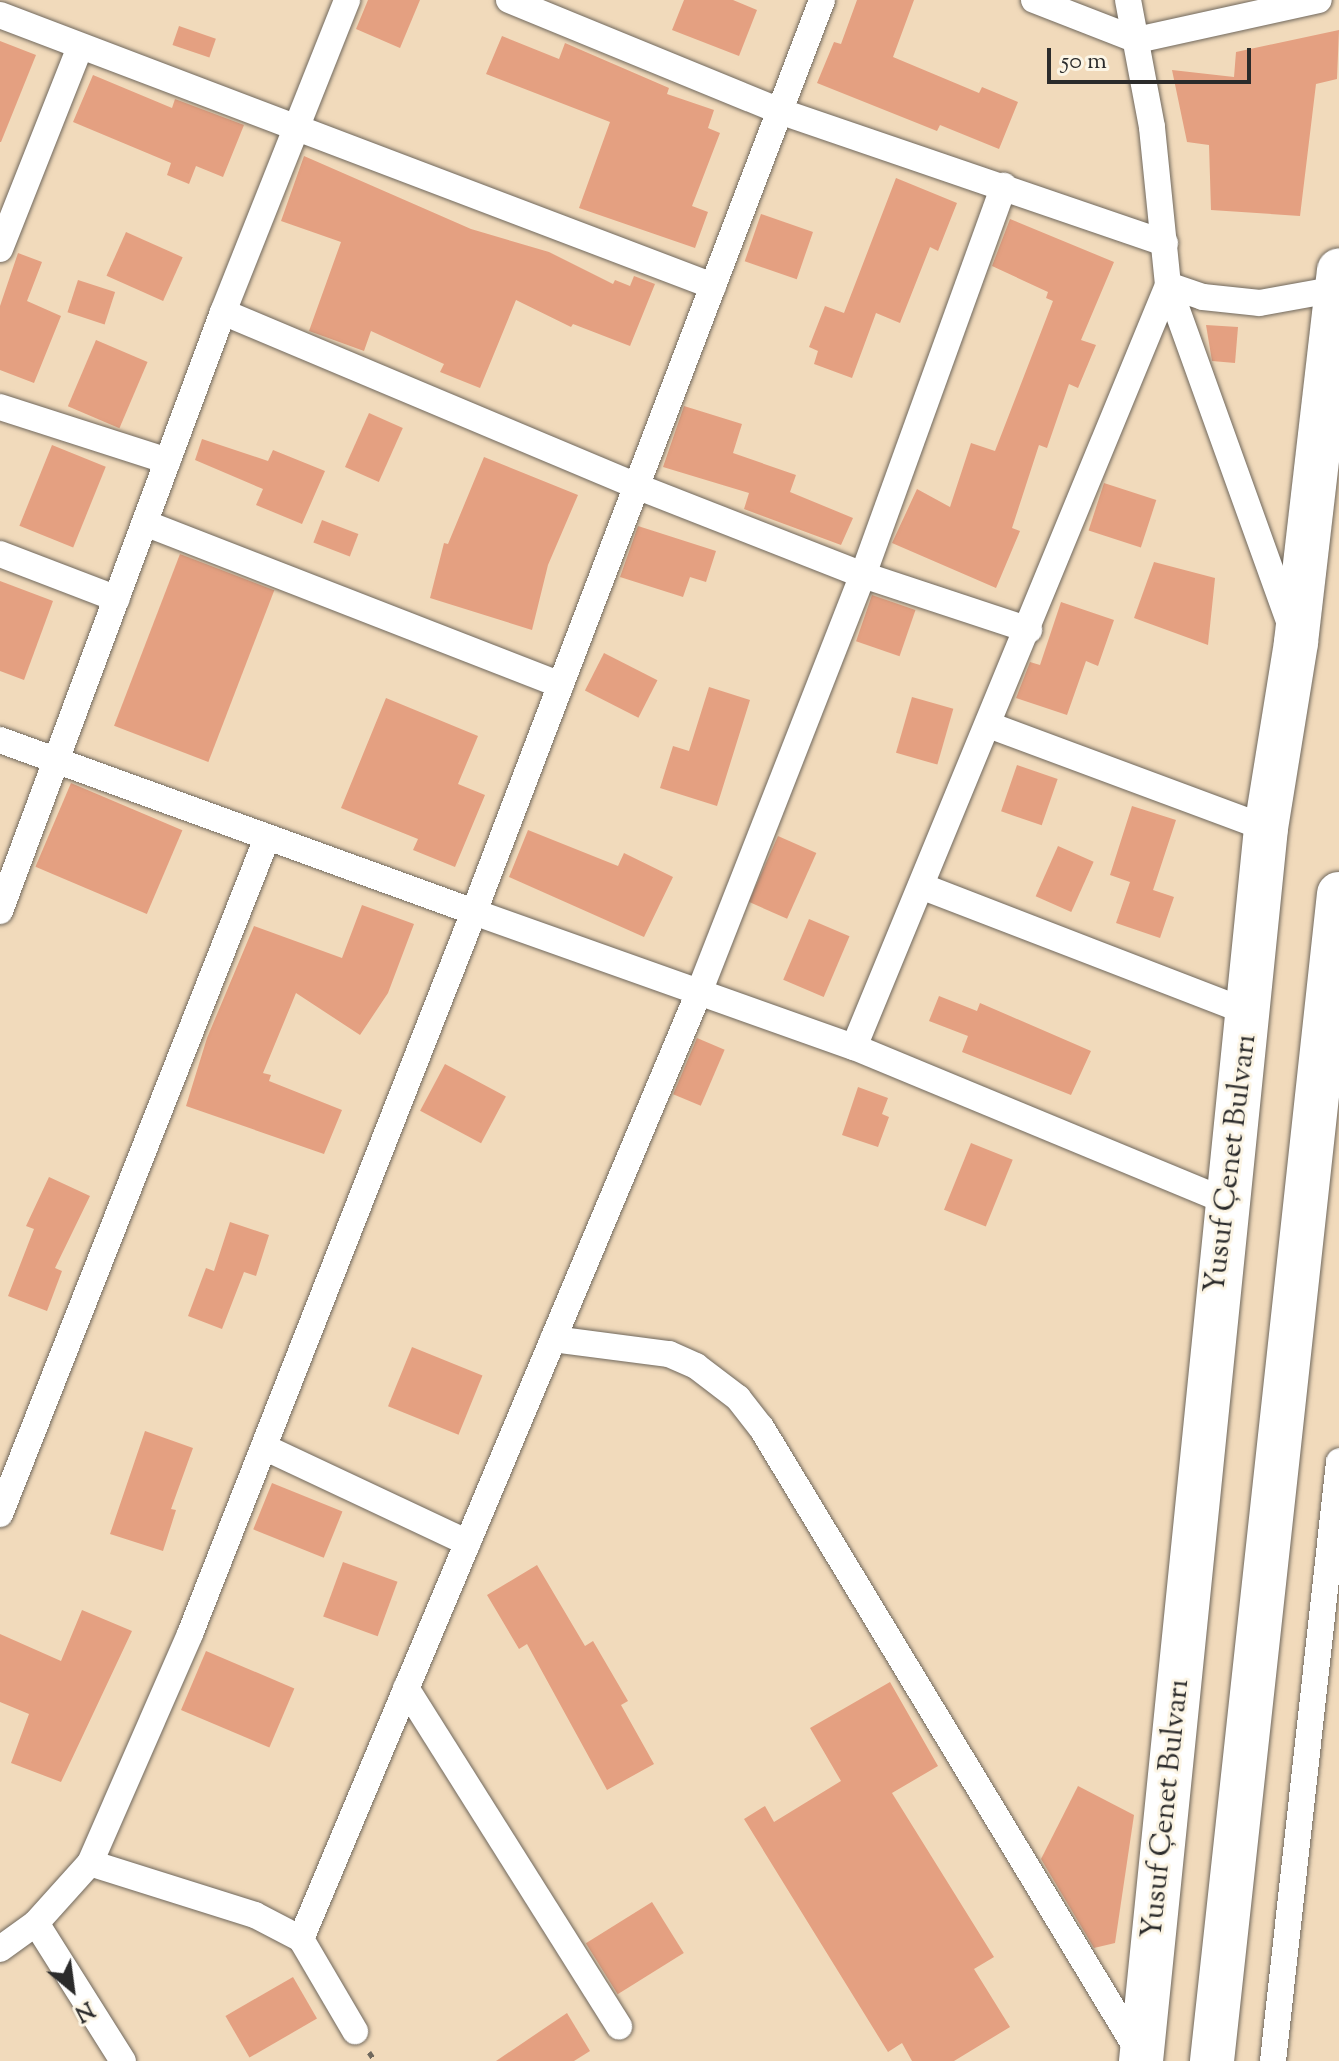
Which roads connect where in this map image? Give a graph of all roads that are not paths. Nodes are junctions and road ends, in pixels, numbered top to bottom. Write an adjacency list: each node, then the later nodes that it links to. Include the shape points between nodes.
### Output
1 (347, 0): 11 (street)
2 (509, 0): 10 (street)
3 (822, 0): 10 (street)
4 (1034, 0): 8 (street)
5 (1128, 0): 8 (street)
6 (1319, 0): 8 (street)
7 (0, 15): 9 (street)
8 (1137, 40): 13 (street)
9 (80, 47): 11 (street); 14 (street)
10 (779, 111): 12 (street); 17 (street)
11 (298, 130): 17 (street); 18 (street)
12 (1004, 186): 13 (street); 24 (street)
13 (1165, 243): 16 (street)
14 (0, 249)
15 (1338, 279): 16 (street, via 1260,303 1203,297); 27 (highway, Yusuf Çenet Bulvarı)
16 (1168, 285): 26 (street); 27 (street)
17 (713, 286): 21 (street)
18 (223, 312): 20 (street); 21 (street)
19 (0, 407): 20 (street)
20 (168, 461): 22 (street)
21 (636, 486): 24 (street); 28 (street)
22 (145, 523): 25 (street); 28 (street)
23 (0, 554): 25 (street)
24 (863, 575): 26 (street); 38 (street)
25 (117, 599): 31 (street)
26 (1029, 630): 29 (street)
27 (1296, 642): 32 (highway, Yusuf Çenet Bulvarı)
28 (561, 685): 37 (street)
29 (989, 725): 32 (street); 34 (street)
30 (0, 740): 31 (street)
31 (57, 761): 33 (street); 36 (street)
32 (1266, 828): 39 (highway, Yusuf Çenet Bulvarı)
33 (267, 838): 37 (street); 45 (street)
34 (921, 886): 39 (street); 40 (street)
35 (1339, 894): 56 (highway)
36 (0, 911)
37 (474, 912): 38 (street); 43 (street)
38 (700, 990): 40 (street); 42 (street)
39 (1250, 1013): 41 (highway, Yusuf Çenet Bulvarı)
40 (854, 1047): 41 (street)
41 (1226, 1201): 54 (highway, Yusuf Çenet Bulvarı)
42 (553, 1339): 46 (street); 54 (street, via 669,1354 696,1366 738,1398 761,1427)
43 (264, 1447): 46 (street); 48 (street)
44 (1339, 1462): 57 (street)
45 (0, 1514)
46 (468, 1543): 47 (street)
47 (406, 1688): 50 (street); 52 (street)
48 (90, 1863): 49 (street); 50 (street, via 255,1915)
49 (36, 1923): 51 (street); 55 (street)
50 (301, 1939): 53 (street)
51 (0, 1949)
52 (619, 2026)
53 (355, 2031)
54 (1141, 2059)
55 (123, 2061)
56 (1212, 2061)
57 (1273, 2061)

